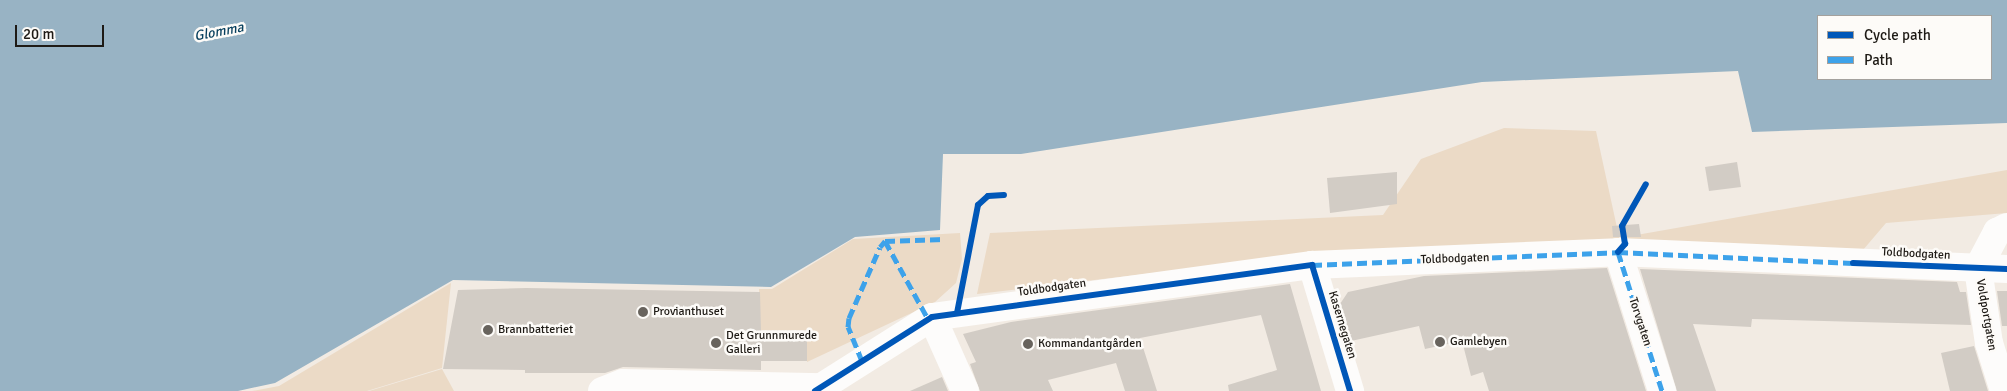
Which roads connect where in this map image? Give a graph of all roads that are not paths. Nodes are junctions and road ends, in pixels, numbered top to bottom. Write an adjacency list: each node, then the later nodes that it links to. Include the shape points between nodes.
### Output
1 (2007, 227): 4 (street, via 1997,232)
2 (1618, 252): 3 (street, Toldbodgaten); 4 (street, Toldbodgaten); 12 (street, Torvgaten)
3 (1312, 265): 6 (street, Toldbodgaten); 11 (street, Kasernegaten)
4 (1978, 268): 5 (street, Toldbodgaten); 13 (street, Voldportgaten, via 1989,343)
5 (2007, 269)
6 (932, 317): 8 (street, Toldbodgaten); 10 (street)
7 (683, 388): 8 (street); 9 (street, via 623,384)
8 (819, 389)
9 (602, 391)
10 (965, 391)
11 (1350, 391)
12 (1662, 391)
13 (2004, 391)

